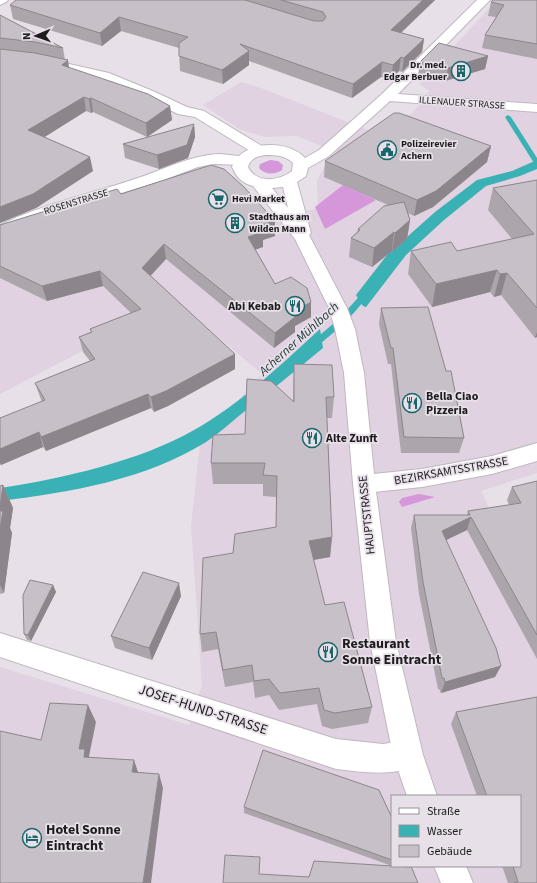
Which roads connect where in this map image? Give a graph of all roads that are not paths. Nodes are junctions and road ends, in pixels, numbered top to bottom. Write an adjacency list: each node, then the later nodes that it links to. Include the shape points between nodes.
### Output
1 (484, 0): 3 (main road)
2 (0, 57): 5 (main road, via 38,61 104,76)
3 (386, 97): 4 (main road, ILLENAUER STRASSE); 6 (main road)
4 (537, 108)
5 (183, 111): 8 (main road, via 199,114); 11 (main road, via 186,118)
6 (358, 122): 9 (main road, via 310,146); 12 (main road, via 324,153)
7 (218, 147): 10 (main road)
8 (260, 151): 9 (main road); 11 (main road)
9 (289, 153): 12 (main road, via 299,160)
10 (206, 160): 11 (main road, ROSENSTRASSE); 13 (main road, ROSENSTRASSE)
11 (243, 163): 13 (main road, ROSENSTRASSE, via 208,172); 15 (main road, via 250,179)
12 (302, 166): 14 (main road, via 300,172)
13 (155, 178): 16 (main road, ROSENSTRASSE, via 53,208 21,220)
14 (288, 181): 15 (main road); 17 (main road, HAUPTSTRASSE, via 292,186)
15 (258, 182): 17 (main road, HAUPTSTRASSE)
16 (0, 232)
17 (303, 238): 19 (main road, HAUPTSTRASSE, via 342,320 354,373)
18 (537, 452): 19 (main road, BEZIRKSAMTSSTRASSE, via 492,465 422,478)
19 (364, 484): 21 (main road, HAUPTSTRASSE, via 383,642)
20 (0, 645): 21 (main road, JOSEF-HUND-STRASSE, via 336,754 383,759)
21 (408, 755): 22 (main road, HAUPTSTRASSE)
22 (422, 795)
23 (450, 867): 24 (main road)
24 (456, 883)

